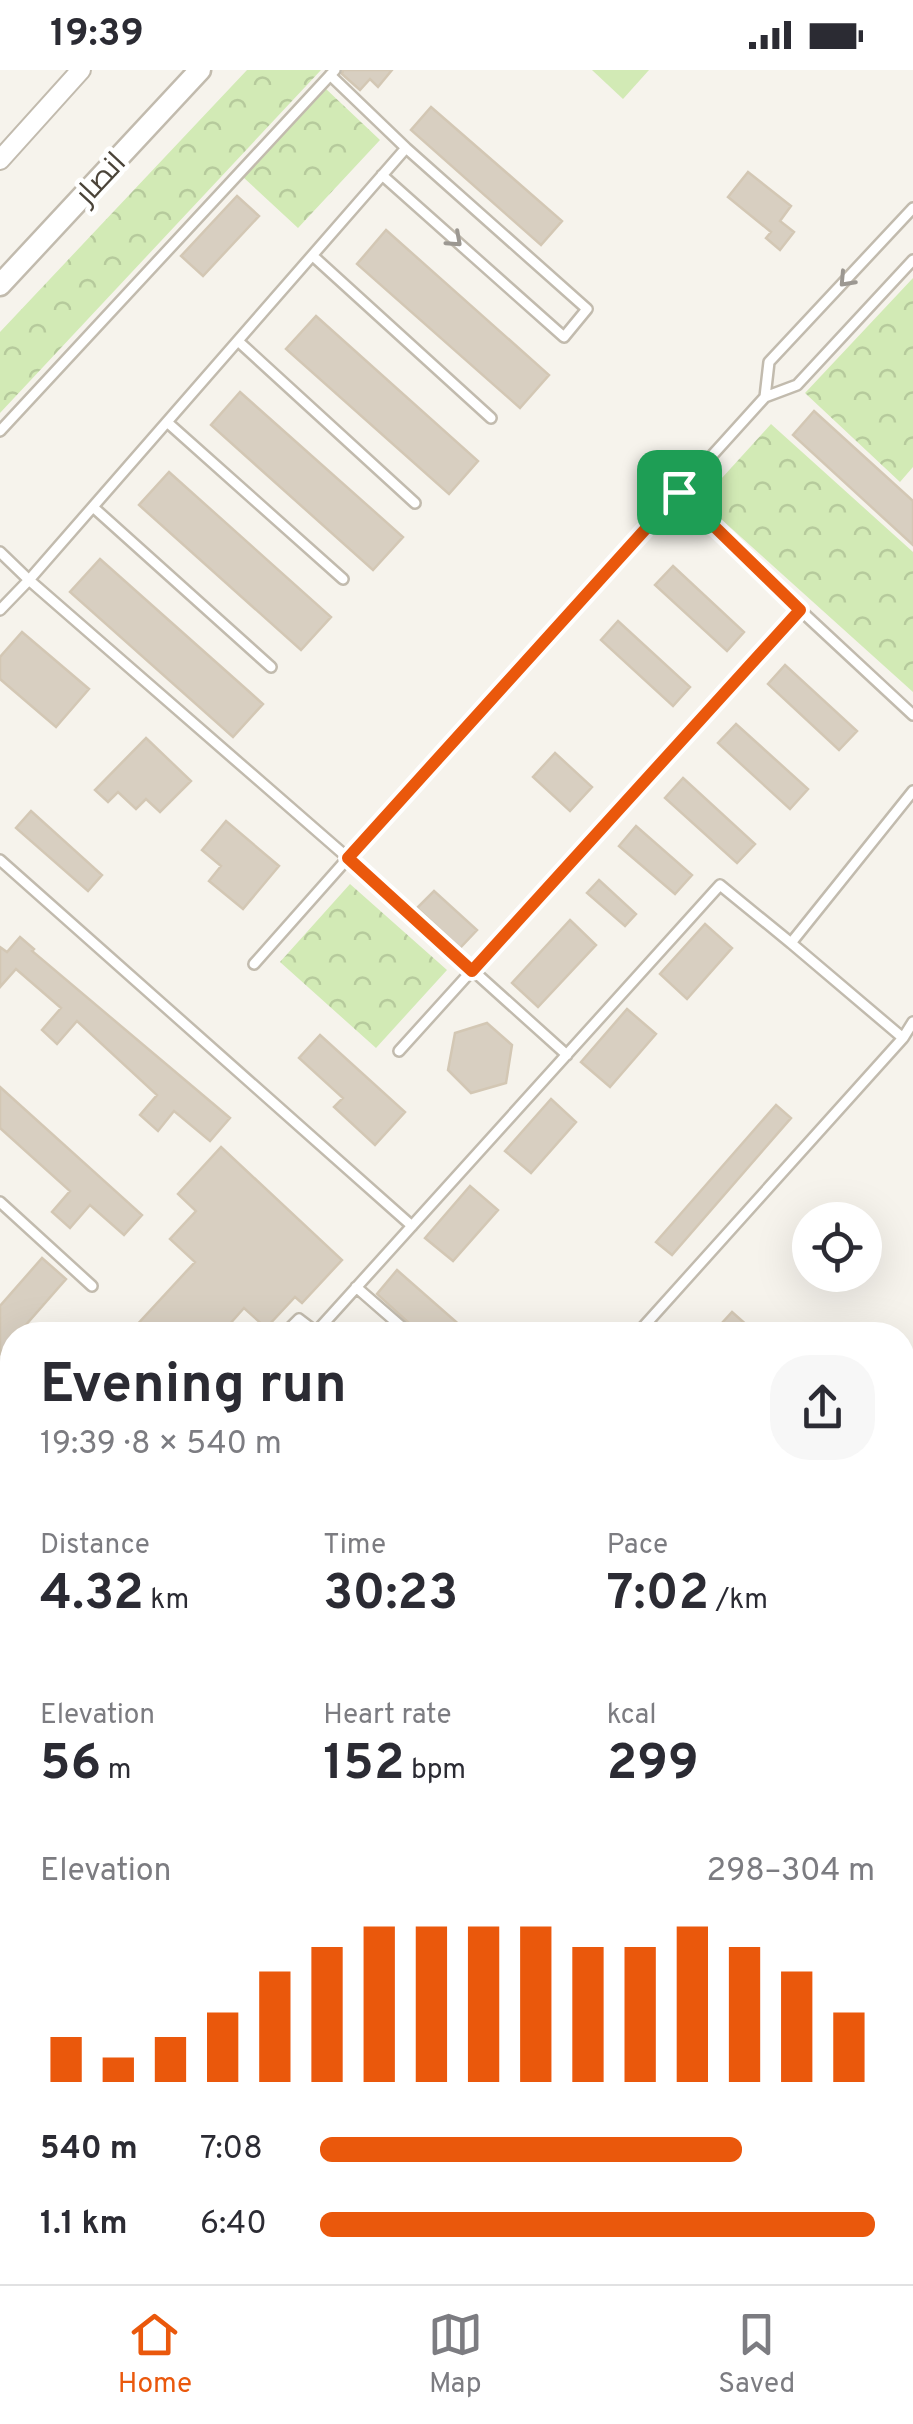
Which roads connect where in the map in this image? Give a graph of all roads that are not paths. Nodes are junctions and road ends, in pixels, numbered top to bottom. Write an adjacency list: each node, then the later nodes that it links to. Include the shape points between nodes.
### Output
1 (81, 70): 5 (street)
2 (200, 70): 12 (street, انصار)
3 (332, 72): 6 (lane); 17 (lane)
4 (0, 132): 5 (street)
5 (22, 137): 7 (street)
6 (406, 148): 8 (lane); 8 (lane, one-way to 6, via 564,336 587,310)
7 (0, 160)
8 (382, 175): 10 (lane)
9 (913, 208): 14 (lane, one-way to 14, via 769,362)
10 (312, 256): 13 (lane); 15 (lane)
11 (913, 260): 14 (lane, via 797,385)
12 (0, 286)
13 (238, 342): 16 (lane); 19 (lane)
14 (765, 397): 18 (lane)
15 (491, 418)
16 (168, 422): 20 (lane); 22 (lane)
17 (0, 431)
18 (679, 492): 25 (lane); 29 (lane)
19 (414, 504)
20 (94, 506): 23 (lane); 26 (lane)
21 (0, 552): 23 (lane)
22 (343, 579)
23 (29, 580): 24 (lane); 29 (lane)
24 (0, 610)
25 (800, 610): 27 (lane); 33 (lane)
26 (271, 666)
27 (913, 715)
28 (913, 791): 31 (lane)
29 (348, 858): 32 (lane); 33 (lane)
30 (0, 860): 39 (lane)
31 (790, 943): 35 (lane); 37 (lane, via 720,885)
32 (254, 964)
33 (472, 971): 36 (lane); 37 (lane)
34 (913, 1022): 35 (lane)
35 (903, 1038): 44 (lane)
36 (399, 1051)
37 (566, 1055): 39 (lane)
38 (1, 1206): 40 (lane)
39 (412, 1226): 41 (lane)
40 (92, 1286)
41 (356, 1287): 42 (lane); 43 (lane)
42 (325, 1322)
43 (396, 1322)
44 (648, 1322)

